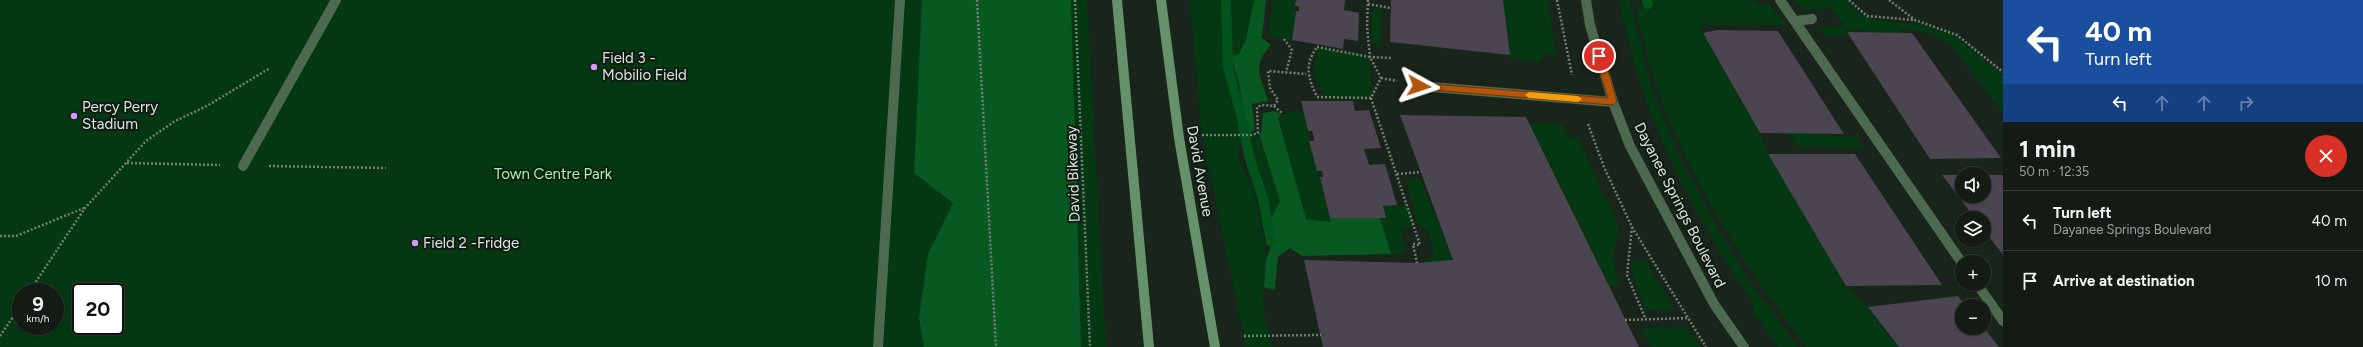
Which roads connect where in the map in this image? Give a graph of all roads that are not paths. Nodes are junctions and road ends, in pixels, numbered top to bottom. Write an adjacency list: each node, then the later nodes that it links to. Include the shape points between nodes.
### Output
1 (336, 0): 11 (street)
2 (900, 0): 15 (street)
3 (1117, 0): 16 (main road)
4 (1161, 0): 17 (main road, David Avenue, via 1179,138)
5 (1586, 0): 10 (street, Dayanee Springs Boulevard, via 1590,25)
6 (1780, 0): 8 (street)
7 (1812, 19): 8 (street)
8 (1795, 21): 12 (street)
9 (1419, 86): 10 (street)
10 (1613, 102): 18 (street, Dayanee Springs Boulevard, via 1630,146 1711,297)
11 (243, 166)
12 (1957, 255)
13 (1982, 291): 14 (street)
14 (2003, 321)
15 (878, 347)
16 (1149, 347)
17 (1215, 347)
18 (1744, 347)

